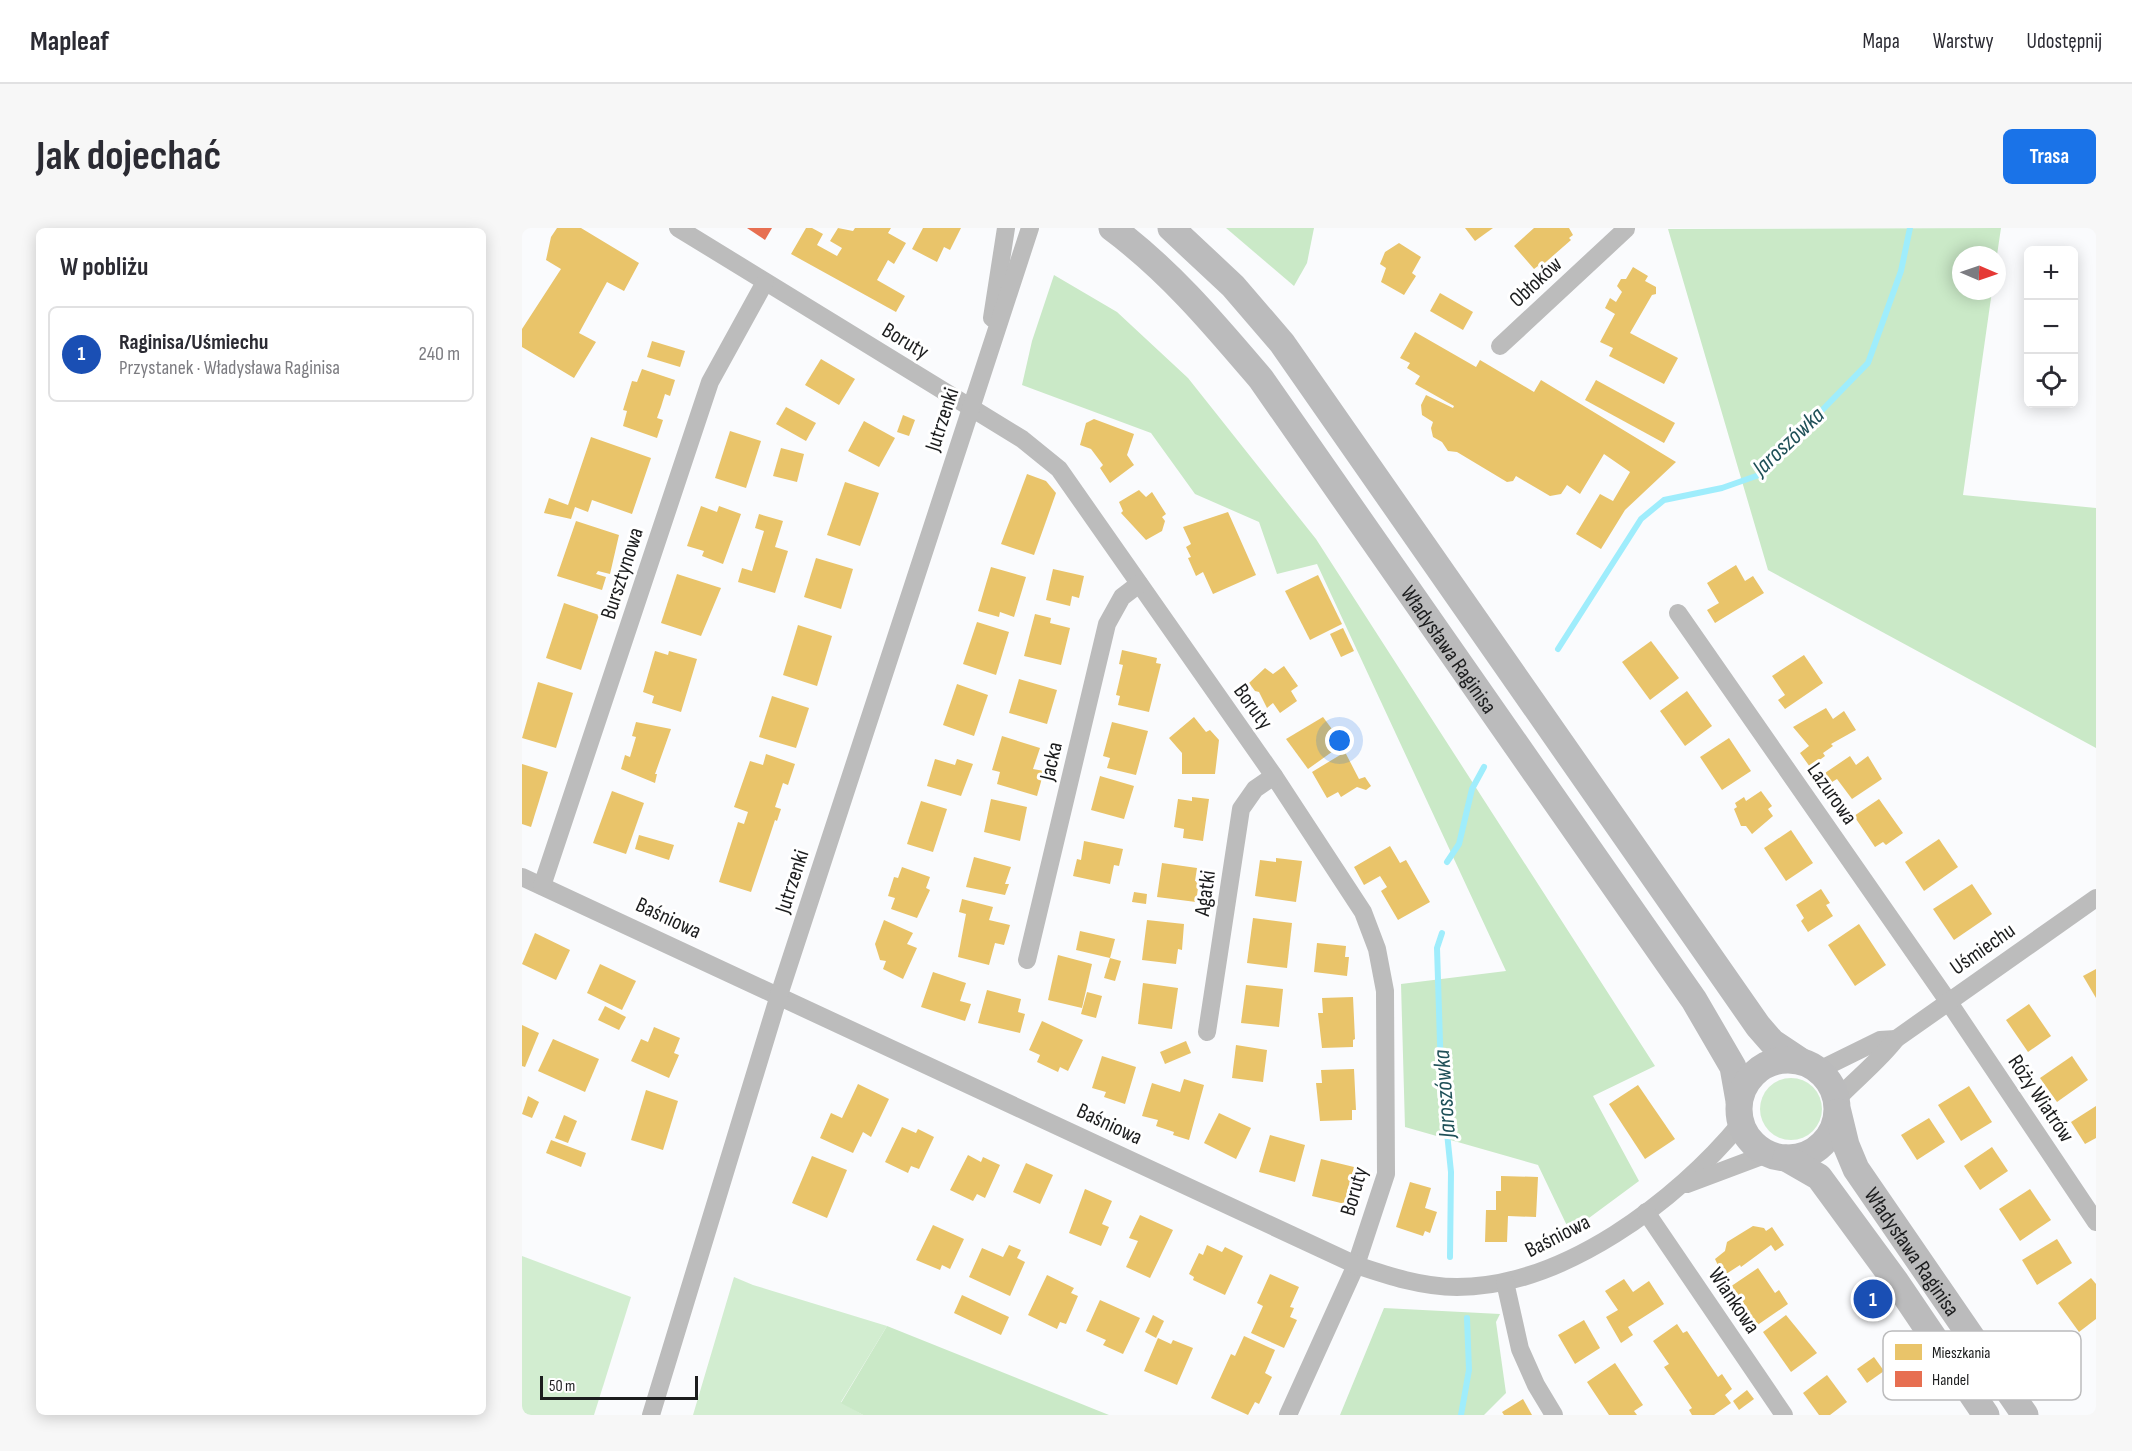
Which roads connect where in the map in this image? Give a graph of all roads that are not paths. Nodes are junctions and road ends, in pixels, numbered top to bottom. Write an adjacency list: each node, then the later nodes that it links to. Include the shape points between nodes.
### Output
1 (678, 228): 7 (street, Boruty)
2 (1006, 228): 9 (street, Jutrzenki)
3 (1030, 228): 9 (street, Jutrzenki)
4 (1112, 228): 24 (main road, Władysława Raginisa, via 1199,306 1268,388 1694,1000 1733,1067)
5 (1171, 228): 22 (main road, Władysława Raginisa, via 1233,286 1282,343 1758,1026 1772,1042)
6 (1626, 228): 8 (street, Obłoków)
7 (765, 282): 10 (street, Boruty); 15 (street, Bursztynowa, via 710,382)
8 (1500, 346)
9 (985, 364): 10 (street, Jutrzenki)
10 (970, 406): 11 (street, Boruty, via 1022,439 1059,469); 18 (street, Jutrzenki)
11 (1139, 584): 13 (street, Boruty); 17 (street, Jacka, via 1122,597 1107,624)
12 (1678, 613): 19 (street, Lazurowa)
13 (1274, 776): 20 (street, Agatki, via 1255,789 1241,809); 29 (street, Boruty, via 1364,912 1377,949 1384,991 1386,1174)
14 (522, 877): 15 (street, Baśniowa)
15 (542, 886): 18 (street, Baśniowa)
16 (2096, 898): 19 (street, Uśmiechu)
17 (1027, 960)
18 (779, 995): 29 (street, Baśniowa); 35 (street, Jutrzenki)
19 (1948, 1001): 21 (street, Uśmiechu); 28 (street, Róży Wiatrów)
20 (1208, 1032)
21 (1896, 1038): 22 (street, Uśmiechu); 23 (street, Uśmiechu)
22 (1809, 1065): 23 (main road, via 1827,1078); 24 (main road, via 1777,1060 1756,1071 1748,1080)
23 (1837, 1106): 25 (main road, via 1832,1133 1817,1149 1797,1158); 32 (main road, Władysława Raginisa, via 1856,1169)
24 (1740, 1112): 25 (main road, via 1751,1141); 26 (street, Baśniowa)
25 (1777, 1156): 26 (street, Baśniowa); 31 (main road, Władysława Raginisa, via 1805,1167 1825,1184)
26 (1680, 1187): 27 (street, Baśniowa)
27 (1646, 1212): 30 (street, Baśniowa, via 1569,1261); 38 (street, Wiankowa)
28 (2096, 1222)
29 (1356, 1264): 30 (street, Baśniowa, via 1431,1286 1459,1288); 36 (street, Boruty)
30 (1505, 1282): 37 (street, via 1520,1349)
31 (1929, 1331)
32 (1967, 1331)
33 (1976, 1400): 39 (main road, Władysława Raginisa)
34 (2015, 1400): 40 (main road, Władysława Raginisa)
35 (651, 1415)
36 (1288, 1415)
37 (1554, 1415)
38 (1784, 1415)
39 (1986, 1415)
40 (2025, 1415)

